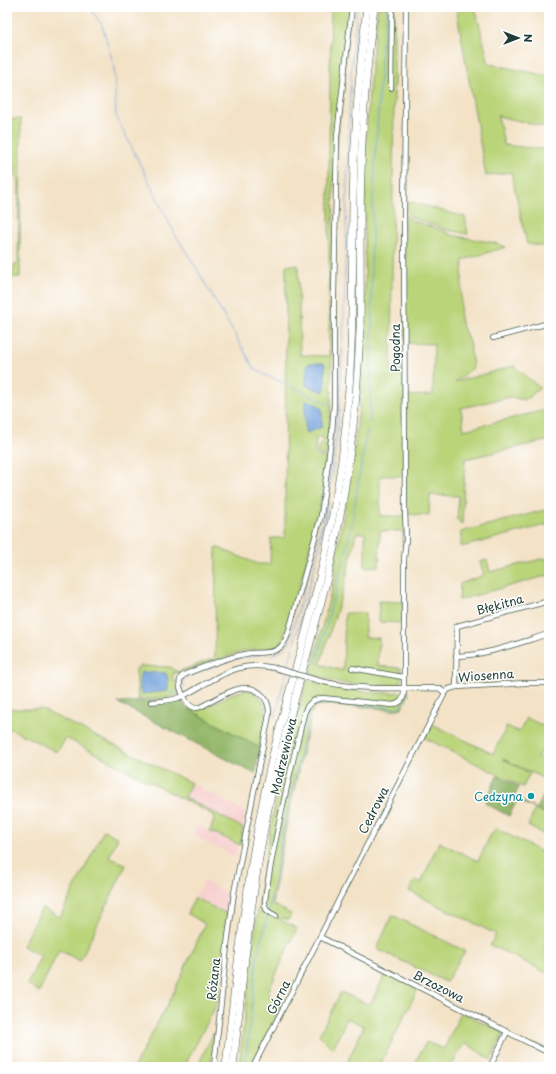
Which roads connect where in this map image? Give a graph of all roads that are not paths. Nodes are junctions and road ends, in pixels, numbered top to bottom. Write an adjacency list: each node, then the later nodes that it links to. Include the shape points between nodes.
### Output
1 (352, 7): 18 (street, via 337,136 334,404 320,523 284,644 274,651 237,655 182,676 180,684)
2 (367, 7): 25 (highway, via 355,136 352,347 342,457 319,581 279,731 259,820 242,920)
3 (374, 7): 26 (highway, via 367,70 360,185 360,294 354,420 340,516 326,582 286,731 265,827 249,922)
4 (392, 7): 6 (street)
5 (406, 7): 13 (street, Pogodna, via 406,539)
6 (391, 88)
7 (549, 323): 8 (street)
8 (493, 338)
9 (549, 601): 11 (street, Błękitna, via 457,626)
10 (549, 635): 11 (street, via 482,654)
11 (456, 656): 15 (street)
12 (352, 668): 13 (street)
13 (403, 677): 16 (street, Pogodna)
14 (549, 683): 15 (street, Wiosenna)
15 (456, 687): 17 (street, Wiosenna)
16 (404, 688): 17 (street, Wiosenna, via 439,688); 18 (street, Wiosenna, bridge, via 342,686 275,668 248,666 222,674); 20 (street, Modrzewiowa, via 403,699 393,705 322,698 306,707 276,832 265,904 266,909)
17 (445, 693): 21 (street, Cedrowa)
18 (184, 695): 19 (street, Wiosenna); 24 (street, Różana, via 189,705 196,708 237,689 248,688 257,691 266,699 269,714 234,893)
19 (151, 702)
20 (276, 916)
21 (320, 937): 22 (street, Brzozowa); 27 (street, Górna)
22 (508, 1032): 23 (street, Brzozowa); 28 (street)
23 (549, 1053)
24 (214, 1067)
25 (226, 1067)
26 (233, 1067)
27 (253, 1067)
28 (490, 1067)

